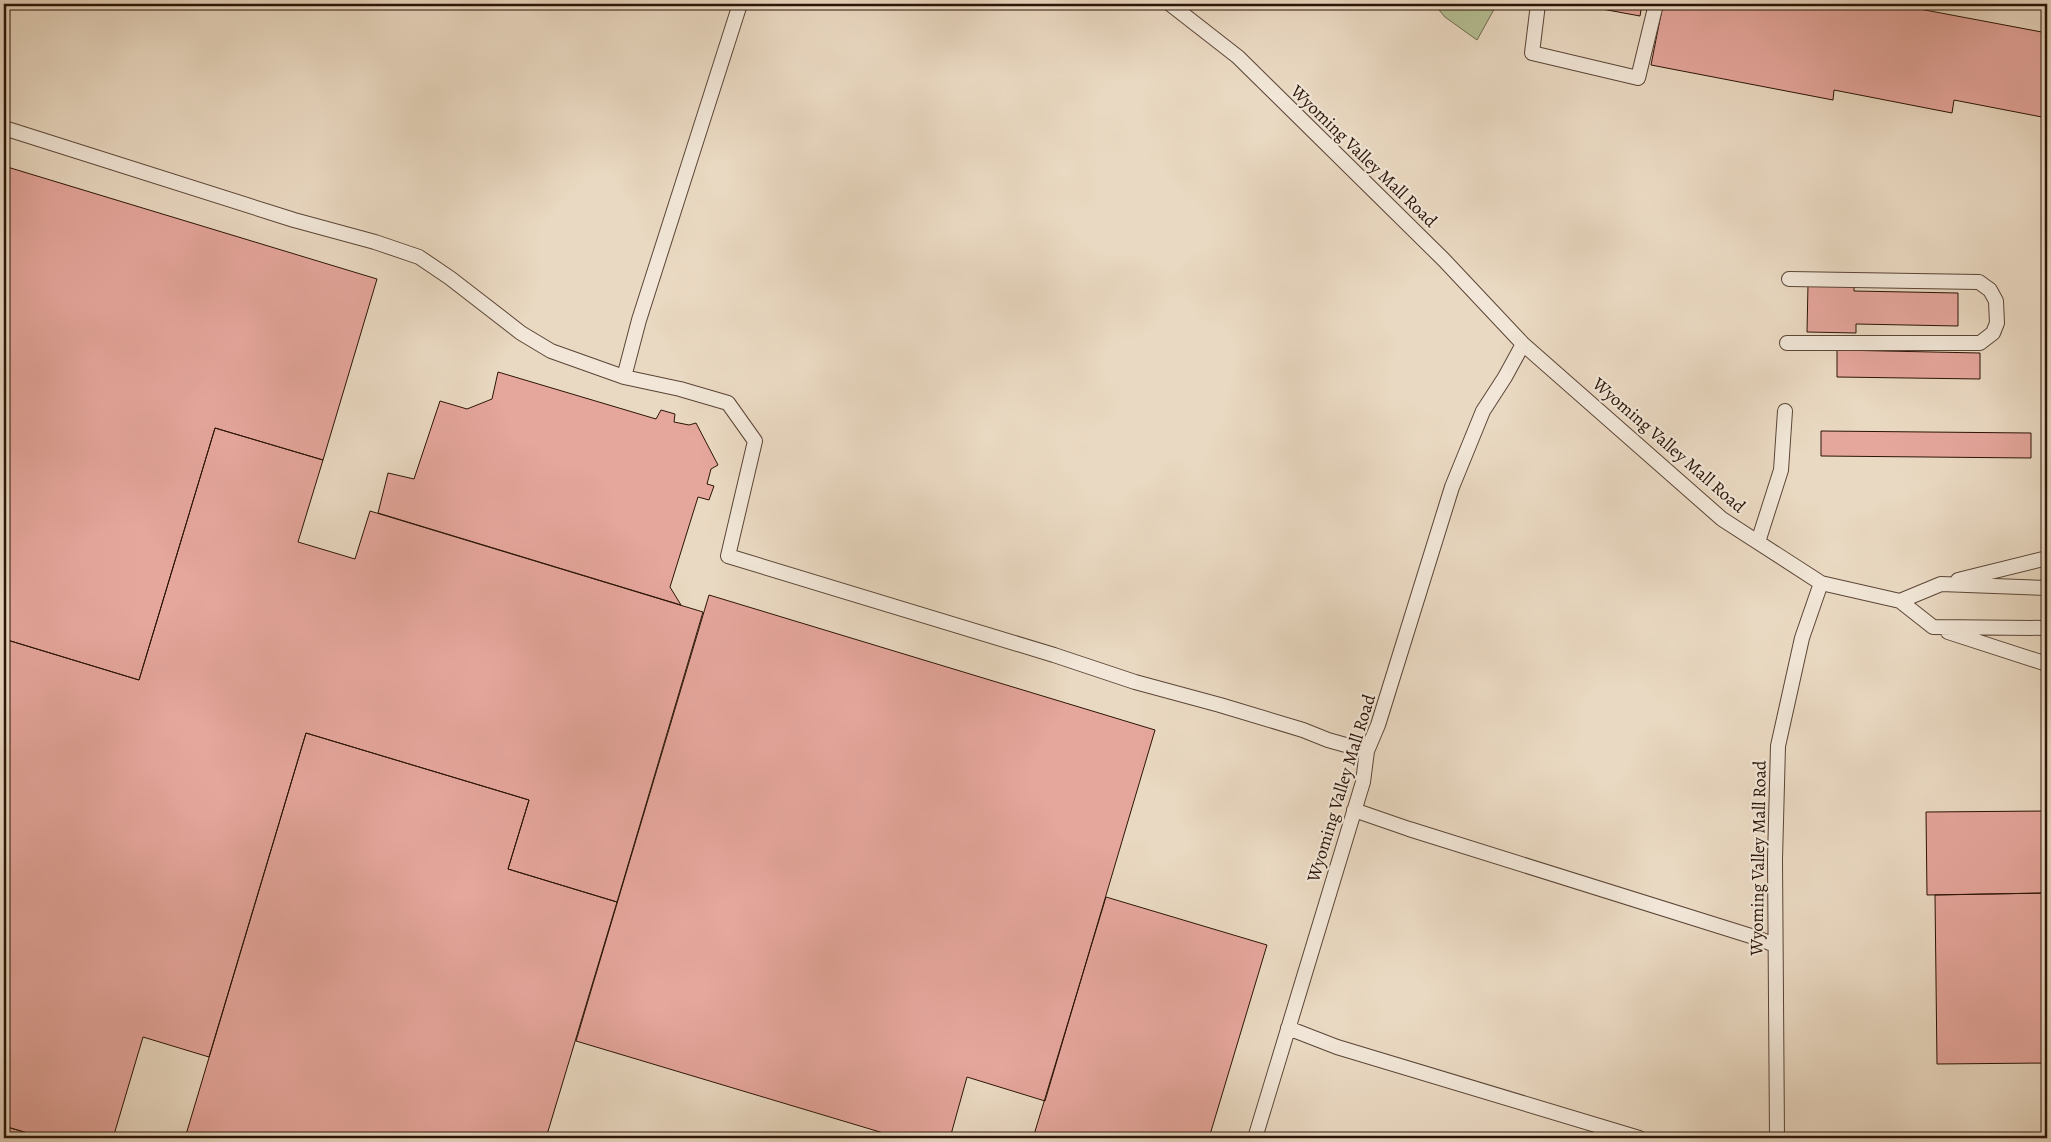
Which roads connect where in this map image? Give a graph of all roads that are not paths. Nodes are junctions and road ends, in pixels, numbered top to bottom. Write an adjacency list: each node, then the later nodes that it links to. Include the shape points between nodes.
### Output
1 (740, 4): 9 (lane, via 639,320)
2 (1170, 4): 7 (lane, Wyoming Valley Mall Road, via 1238,57 1423,239)
3 (1538, 4): 4 (lane, via 1532,53 1638,78)
4 (1656, 4)
5 (4, 128): 9 (lane, via 419,258 520,333 551,351)
6 (1789, 279): 8 (lane, via 1979,282 1990,290 1996,301 1997,323 1993,333 1980,343)
7 (1523, 344): 11 (lane, Wyoming Valley Mall Road, via 1722,520); 20 (lane, Wyoming Valley Mall Road, via 1483,411 1452,486 1378,725)
8 (1787, 344)
9 (624, 377): 20 (lane, via 680,388 728,403 755,441 728,556)
10 (1785, 411): 11 (lane, via 1781,470)
11 (1758, 542): 13 (lane, Wyoming Valley Mall Road)
12 (2047, 558): 14 (lane)
13 (1821, 583): 16 (lane, Wyoming Valley Mall Road); 22 (lane, Wyoming Valley Mall Road, via 1802,638 1778,746)
14 (1941, 584): 15 (lane); 16 (lane)
15 (2047, 588)
16 (1900, 601): 17 (lane, Wyoming Valley Mall Road)
17 (1932, 627): 18 (lane); 19 (lane)
18 (2047, 628)
19 (2047, 664)
20 (1367, 751): 21 (lane, Wyoming Valley Mall Road, via 1363,782)
21 (1354, 810): 22 (lane); 23 (lane, Wyoming Valley Mall Road)
22 (1775, 945): 24 (lane, Wyoming Valley Mall Road)
23 (1288, 1028): 25 (lane, Wyoming Valley Mall Road); 26 (lane, via 1337,1047)
24 (1776, 1112): 27 (lane); 28 (lane, Wyoming Valley Mall Road)
25 (1255, 1138)
26 (1639, 1138)
27 (1767, 1138)
28 (1777, 1138)

